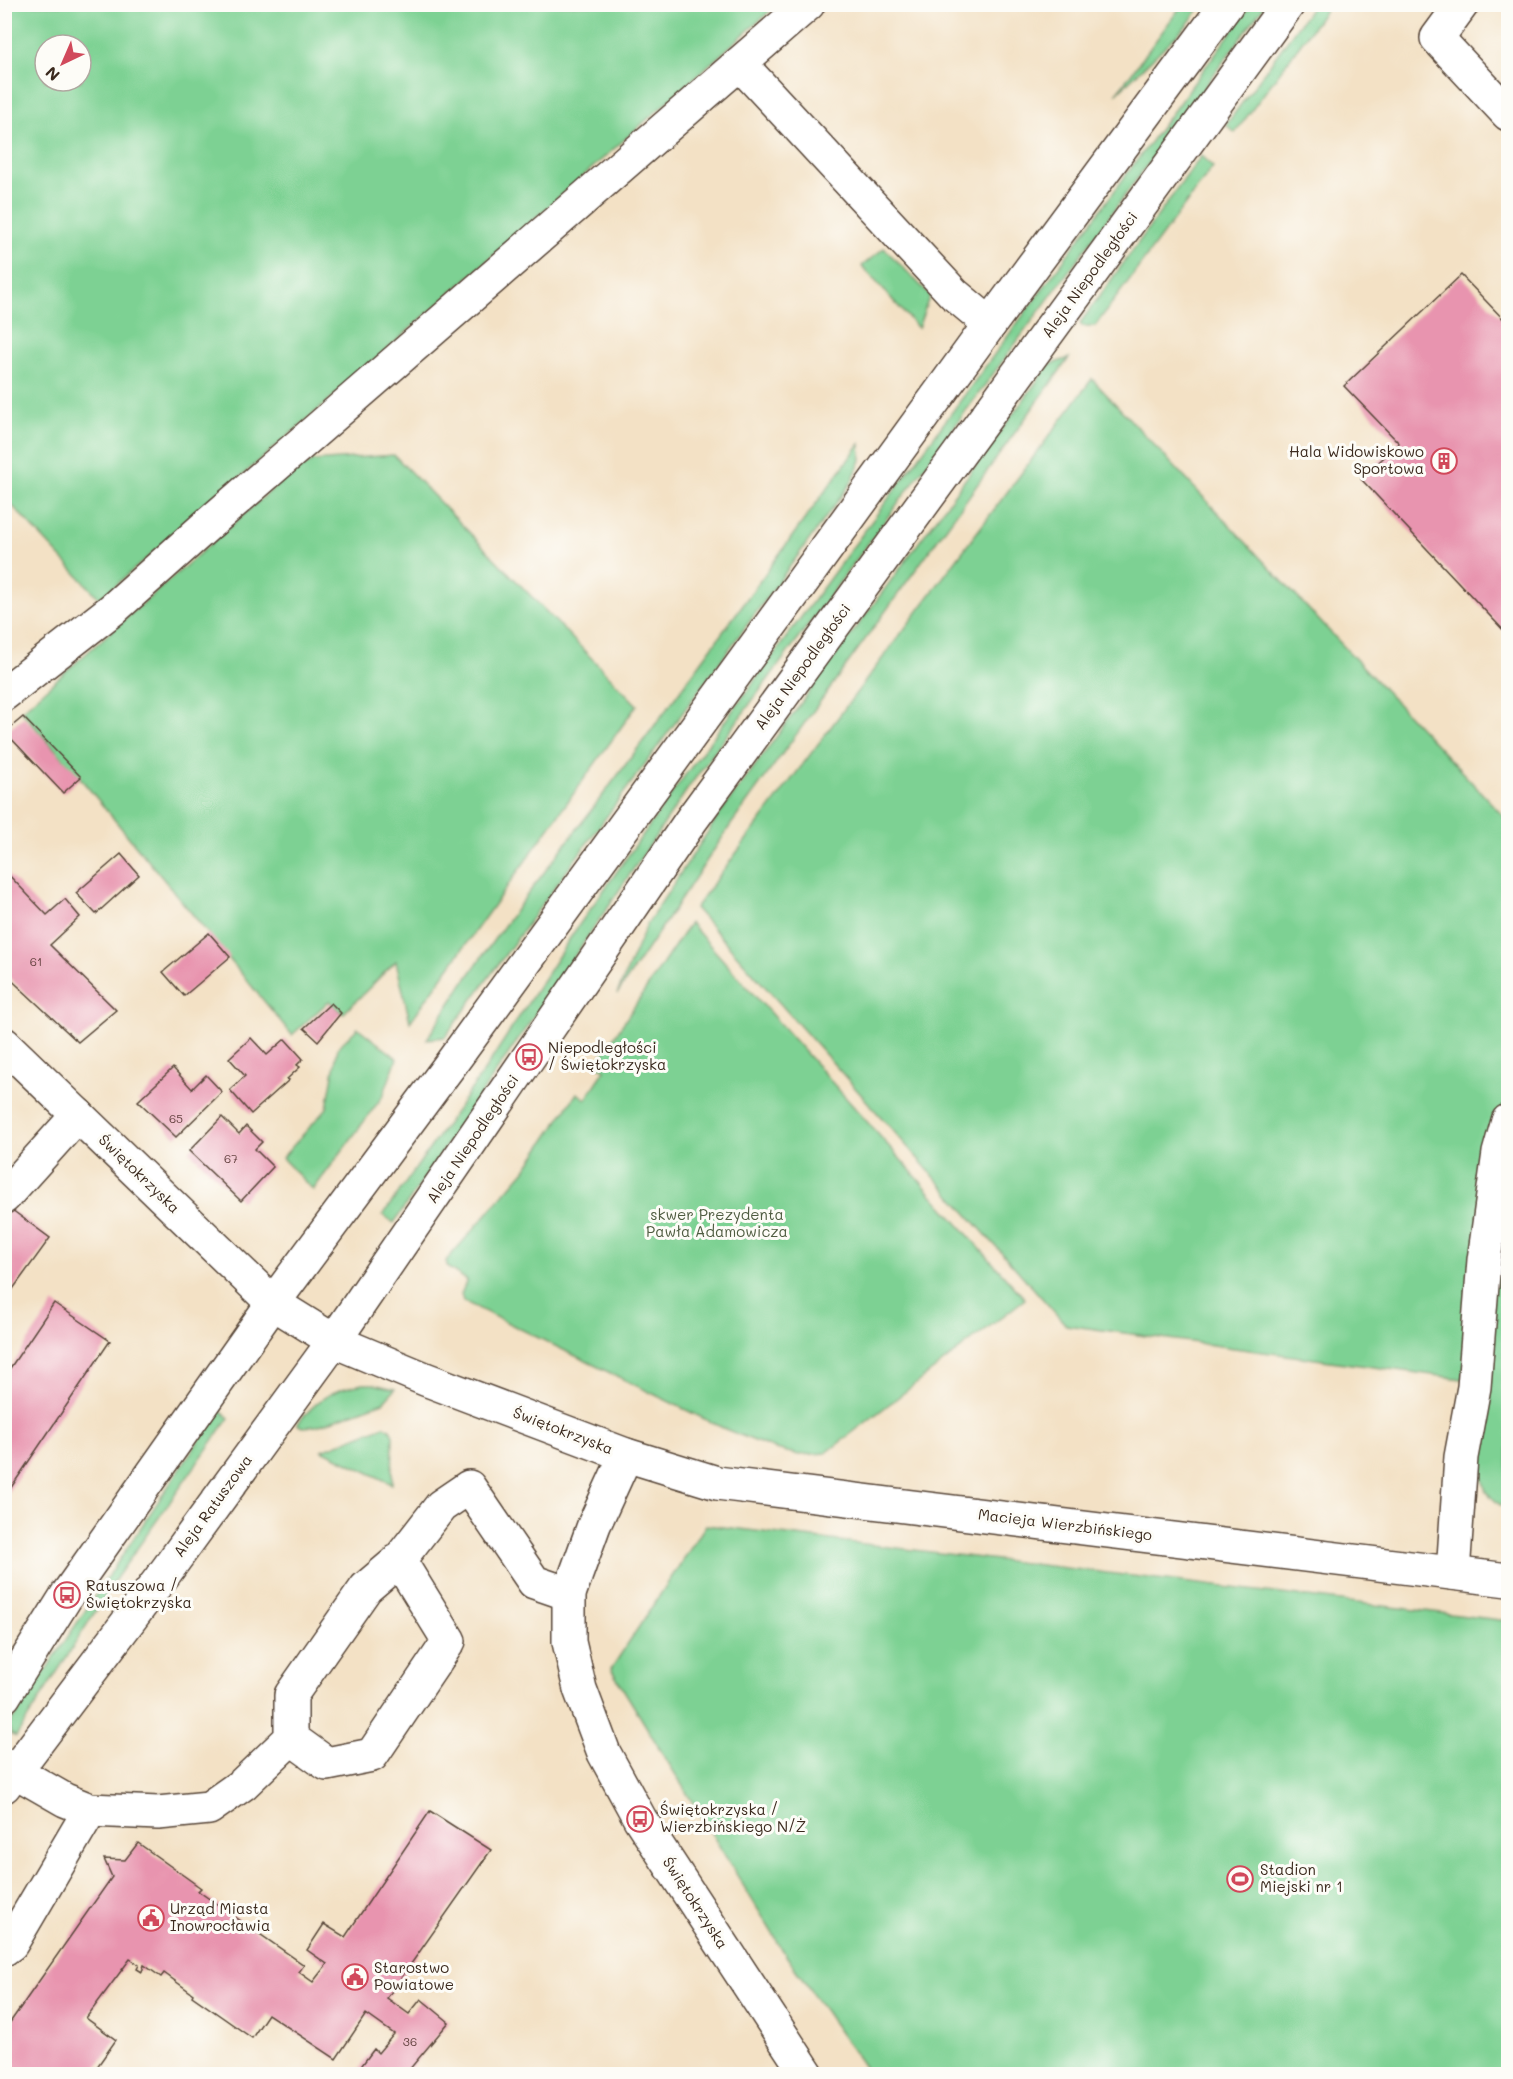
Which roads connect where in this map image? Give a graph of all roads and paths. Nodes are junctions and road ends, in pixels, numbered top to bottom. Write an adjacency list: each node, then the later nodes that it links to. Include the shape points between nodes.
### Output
1 (808, 4): 5 (street)
2 (1227, 4): 7 (street)
3 (1288, 4): 14 (street, Aleja Niepodległości, via 692,819)
4 (1462, 4): 6 (street, via 1437,38)
5 (741, 65): 7 (street, via 954,294); 8 (street, via 114,609)
6 (1509, 114)
7 (990, 324): 13 (street)
8 (4, 694)
9 (4, 1044): 10 (street, Świętokrzyska)
10 (78, 1115): 12 (street); 13 (street, Świętokrzyska)
11 (1509, 1121): 17 (street, via 1499,1154 1484,1260 1474,1387 1461,1457)
12 (4, 1197)
13 (273, 1304): 14 (street, Świętokrzyska); 20 (street)
14 (334, 1341): 15 (street, Świętokrzyska); 22 (street, Aleja Ratuszowa, via 167,1570)
15 (626, 1455): 17 (street, Macieja Wierzbińskiego, via 717,1483); 19 (street, Świętokrzyska, via 594,1525)
16 (399, 1560): 19 (street, via 441,1506 469,1487 534,1582); 21 (street, via 366,1588 291,1695); 21 (street, via 449,1641 372,1755 327,1764)
17 (1453, 1574): 18 (street, Macieja Wierzbińskiego)
18 (1509, 1580)
19 (569, 1594): 25 (street, Świętokrzyska, via 569,1642 580,1689 604,1753 640,1819)
20 (8, 1683)
21 (291, 1738): 23 (street, via 243,1784 209,1808 158,1813)
22 (8, 1774): 23 (street)
23 (90, 1810): 24 (street, via 11,1944)
24 (4, 1949)
25 (807, 2074)

